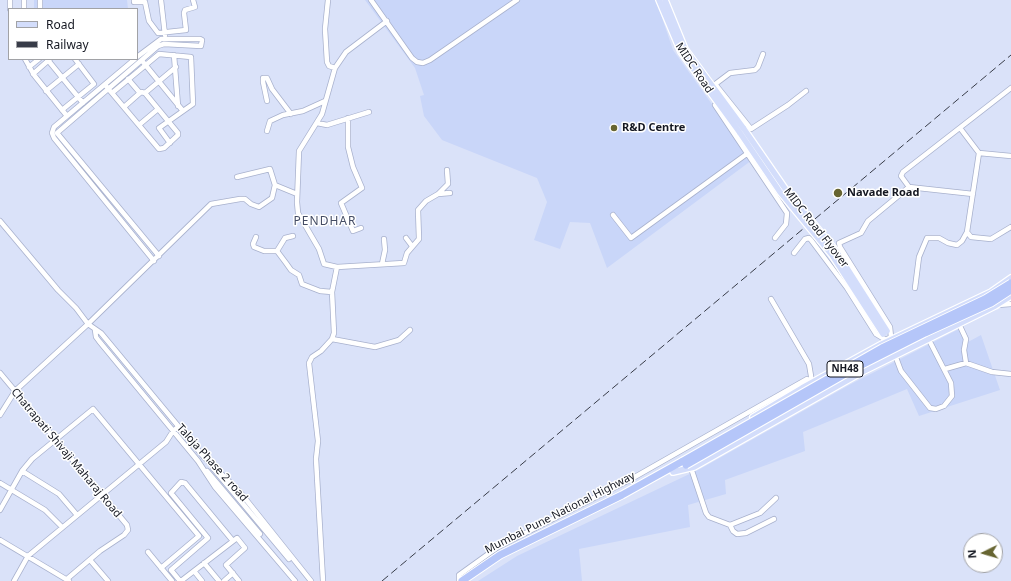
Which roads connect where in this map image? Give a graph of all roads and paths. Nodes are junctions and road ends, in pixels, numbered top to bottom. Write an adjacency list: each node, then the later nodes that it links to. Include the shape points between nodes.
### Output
1 (134, 0): 10 (street, via 145,2 149,21 156,32)
2 (160, 0): 10 (street)
3 (193, 0): 10 (street, via 193,9 185,10 186,30)
4 (328, 0): 27 (street, via 325,29 327,62)
5 (371, 0): 9 (street)
6 (517, 0): 9 (street, via 423,63 412,58)
7 (659, 0): 33 (main road, MIDC Road, via 676,44)
8 (665, 0): 33 (main road, MIDC Road, via 681,42)
9 (387, 21): 27 (street, via 346,52)
10 (165, 32): 12 (street)
11 (191, 39): 12 (street); 13 (street); 13 (street, via 201,39 203,43 200,46)
12 (166, 42): 13 (street); 16 (street, via 156,41)
13 (191, 46)
14 (174, 54): 24 (street, via 159,54); 26 (street); 48 (street, via 192,58 194,102)
15 (763, 54): 33 (street, via 755,70 730,73)
16 (138, 59): 24 (street)
17 (26, 60): 25 (street)
18 (38, 60): 25 (street)
19 (47, 60): 28 (street)
20 (49, 60): 29 (street)
21 (76, 60): 23 (street)
22 (137, 60): 32 (street)
23 (79, 64): 29 (street); 39 (street, via 94,84)
24 (145, 65): 30 (street); 31 (street)
25 (29, 67): 28 (street)
26 (176, 67): 31 (street); 44 (street)
27 (335, 68): 40 (street)
28 (33, 74): 35 (street)
29 (62, 77): 35 (street); 39 (street)
30 (128, 79): 37 (street); 38 (street)
31 (159, 82): 38 (street); 44 (street)
32 (106, 86): 37 (street); 42 (street); 59 (street)
33 (712, 87): 36 (street, via 750,129); 43 (main road, MIDC Road); 57 (main road, MIDC Road)
34 (1011, 88): 56 (street)
35 (46, 91): 47 (street)
36 (806, 91)
37 (112, 93): 45 (street)
38 (143, 93): 45 (street); 46 (street)
39 (78, 97): 42 (street); 47 (street)
40 (325, 100): 50 (street); 54 (street)
41 (267, 101): 50 (street, via 263,78 267,78)
42 (83, 103): 51 (street)
43 (718, 103): 57 (main road, MIDC Road); 61 (street, via 715,105)
44 (178, 106): 48 (street)
45 (124, 107): 55 (street)
46 (158, 108): 53 (street); 55 (street)
47 (62, 110): 51 (street)
48 (183, 111): 53 (street)
49 (369, 112): 52 (street)
50 (291, 114): 58 (street, via 270,121)
51 (67, 116): 59 (street, via 54,127)
52 (348, 118): 54 (street, via 327,125); 75 (street, via 348,147 362,188 341,203 353,231)
53 (169, 121): 60 (street, via 179,134); 60 (street, via 159,128)
54 (317, 123): 69 (street, via 299,151)
55 (139, 125): 60 (street, via 159,149)
56 (960, 128): 62 (street); 67 (street, via 903,172 901,176)
57 (741, 130): 104 (main road, MIDC Road Flyover, bridge, via 836,251)
58 (267, 131)
59 (54, 133): 85 (street); 86 (street, via 54,138)
60 (170, 143)
61 (748, 153): 72 (street, via 631,238); 80 (street, via 787,213 786,224)
62 (979, 153): 63 (street); 71 (street)
63 (1011, 156)
64 (447, 170): 70 (street, via 447,186)
65 (237, 177): 66 (street, via 270,169)
66 (275, 185): 69 (street); 85 (street, via 272,198 259,207 245,199 211,204)
67 (909, 187): 71 (street); 104 (street, via 868,221 861,233 839,243 890,327)
68 (450, 193): 70 (street)
69 (297, 194): 88 (street, via 298,213 319,249 322,261 324,264)
70 (438, 194): 82 (street, via 426,201 418,210 420,236)
71 (973, 194): 76 (street)
72 (614, 215)
73 (0, 221): 98 (street, Taloja Phase 2 road)
74 (1011, 226): 76 (street, via 991,239 971,237)
75 (361, 228)
76 (967, 232): 91 (street, via 957,244 939,238 927,238 919,257)
77 (293, 236): 83 (street, via 285,238)
78 (256, 237): 83 (street, via 254,247 264,251)
79 (406, 238): 82 (street)
80 (775, 238)
81 (384, 239): 87 (street)
82 (412, 246): 87 (street, via 404,263)
83 (277, 251): 93 (street, via 291,270 299,275 302,284 320,291)
84 (794, 253): 104 (street, via 805,239 809,238 847,288 876,334)
85 (159, 256): 86 (street)
86 (154, 261): 98 (street, via 127,284)
87 (382, 264): 88 (street)
88 (337, 267): 93 (street)
89 (1011, 278): 104 (main road, via 990,292)
90 (1011, 283): 119 (highway, NH48, bridge, via 984,299 882,348)
91 (915, 288)
92 (1011, 290): 119 (highway, NH48, bridge, via 991,303 854,369)
93 (332, 292): 103 (street)
94 (1011, 296): 97 (main road)
95 (771, 299): 110 (street, via 809,364)
96 (1011, 304): 97 (street)
97 (998, 305): 99 (main road)
98 (88, 324): 100 (street, Taloja Phase 2 road); 111 (street)
99 (959, 324): 102 (main road); 106 (street, via 966,339)
100 (95, 330): 113 (street, Taloja Phase 2 road, via 101,332); 114 (street, Taloja Phase 2 road, via 99,341)
101 (410, 330): 103 (street, via 399,340 375,347)
102 (928, 338): 105 (main road); 107 (street)
103 (332, 339): 156 (street, via 309,363 317,418 316,454)
104 (889, 340): 105 (main road, MIDC Road Flyover); 110 (main road)
105 (895, 355): 107 (street, via 901,371 930,408 944,406 952,396 951,383); 119 (main road)
106 (966, 363): 107 (street); 109 (street, via 992,372)
107 (945, 369)
108 (0, 373): 111 (street, Chatrapati Shivaji Maharaj Road)
109 (1011, 374)
110 (812, 382): 120 (main road, via 688,454); 157 (street, via 807,379 640,474 498,547 459,575)
111 (15, 391): 112 (street); 115 (street, Chatrapati Shivaji Maharaj Road)
112 (0, 415)
113 (178, 427): 114 (street); 116 (street, Taloja Phase 2 road)
114 (173, 431): 117 (street, Taloja Phase 2 road); 118 (street, via 166,442)
115 (55, 440): 118 (street, via 93,409); 121 (street, via 32,459); 124 (street, Chatrapati Shivaji Maharaj Road)
116 (203, 456): 154 (street); 155 (street, Taloja Phase 2 road, via 240,492)
117 (198, 460): 152 (street, Taloja Phase 2 road, via 215,487); 153 (street)
118 (140, 464): 124 (street); 126 (street)
119 (686, 465): 120 (highway, NH48); 132 (street, via 706,513 709,517)
120 (672, 470): 157 (highway, Mumbai Pune National Highway / NH48, via 506,552); 158 (highway, Mumbai Pune National Highway / NH48, via 624,499 510,553)
121 (22, 472): 123 (street); 128 (street, via 59,494)
122 (0, 483): 123 (street)
123 (11, 490): 127 (street); 133 (street, via 45,510)
124 (101, 495): 128 (street); 138 (street, Chatrapati Shivaji Maharaj Road, via 127,525 128,530)
125 (776, 498): 132 (street, via 760,512)
126 (175, 503): 130 (street); 131 (street); 135 (street, via 171,492 183,482)
127 (0, 510)
128 (77, 515): 133 (street)
129 (774, 519): 132 (street, via 740,535 733,531)
130 (194, 521): 131 (street); 147 (street, via 208,538 171,570)
131 (190, 525): 140 (street, via 199,536)
132 (730, 525)
133 (62, 527): 137 (street)
134 (0, 540): 137 (street)
135 (233, 541): 139 (street); 142 (street, via 237,538 245,548 226,564)
136 (148, 552): 140 (street)
137 (28, 556): 143 (street); 144 (street)
138 (90, 560): 143 (street); 145 (street)
139 (204, 563): 141 (street); 149 (street)
140 (161, 568): 146 (street)
141 (194, 570): 147 (street); 148 (street)
142 (233, 573): 150 (street); 151 (street)
143 (68, 580)
144 (14, 581)
145 (108, 581)
146 (172, 581)
147 (180, 581)
148 (202, 581)
149 (219, 581)
150 (224, 581)
151 (239, 581)
152 (295, 581)
153 (299, 581)
154 (307, 581)
155 (311, 581)
156 (323, 581)
157 (460, 581)
158 (468, 581)

